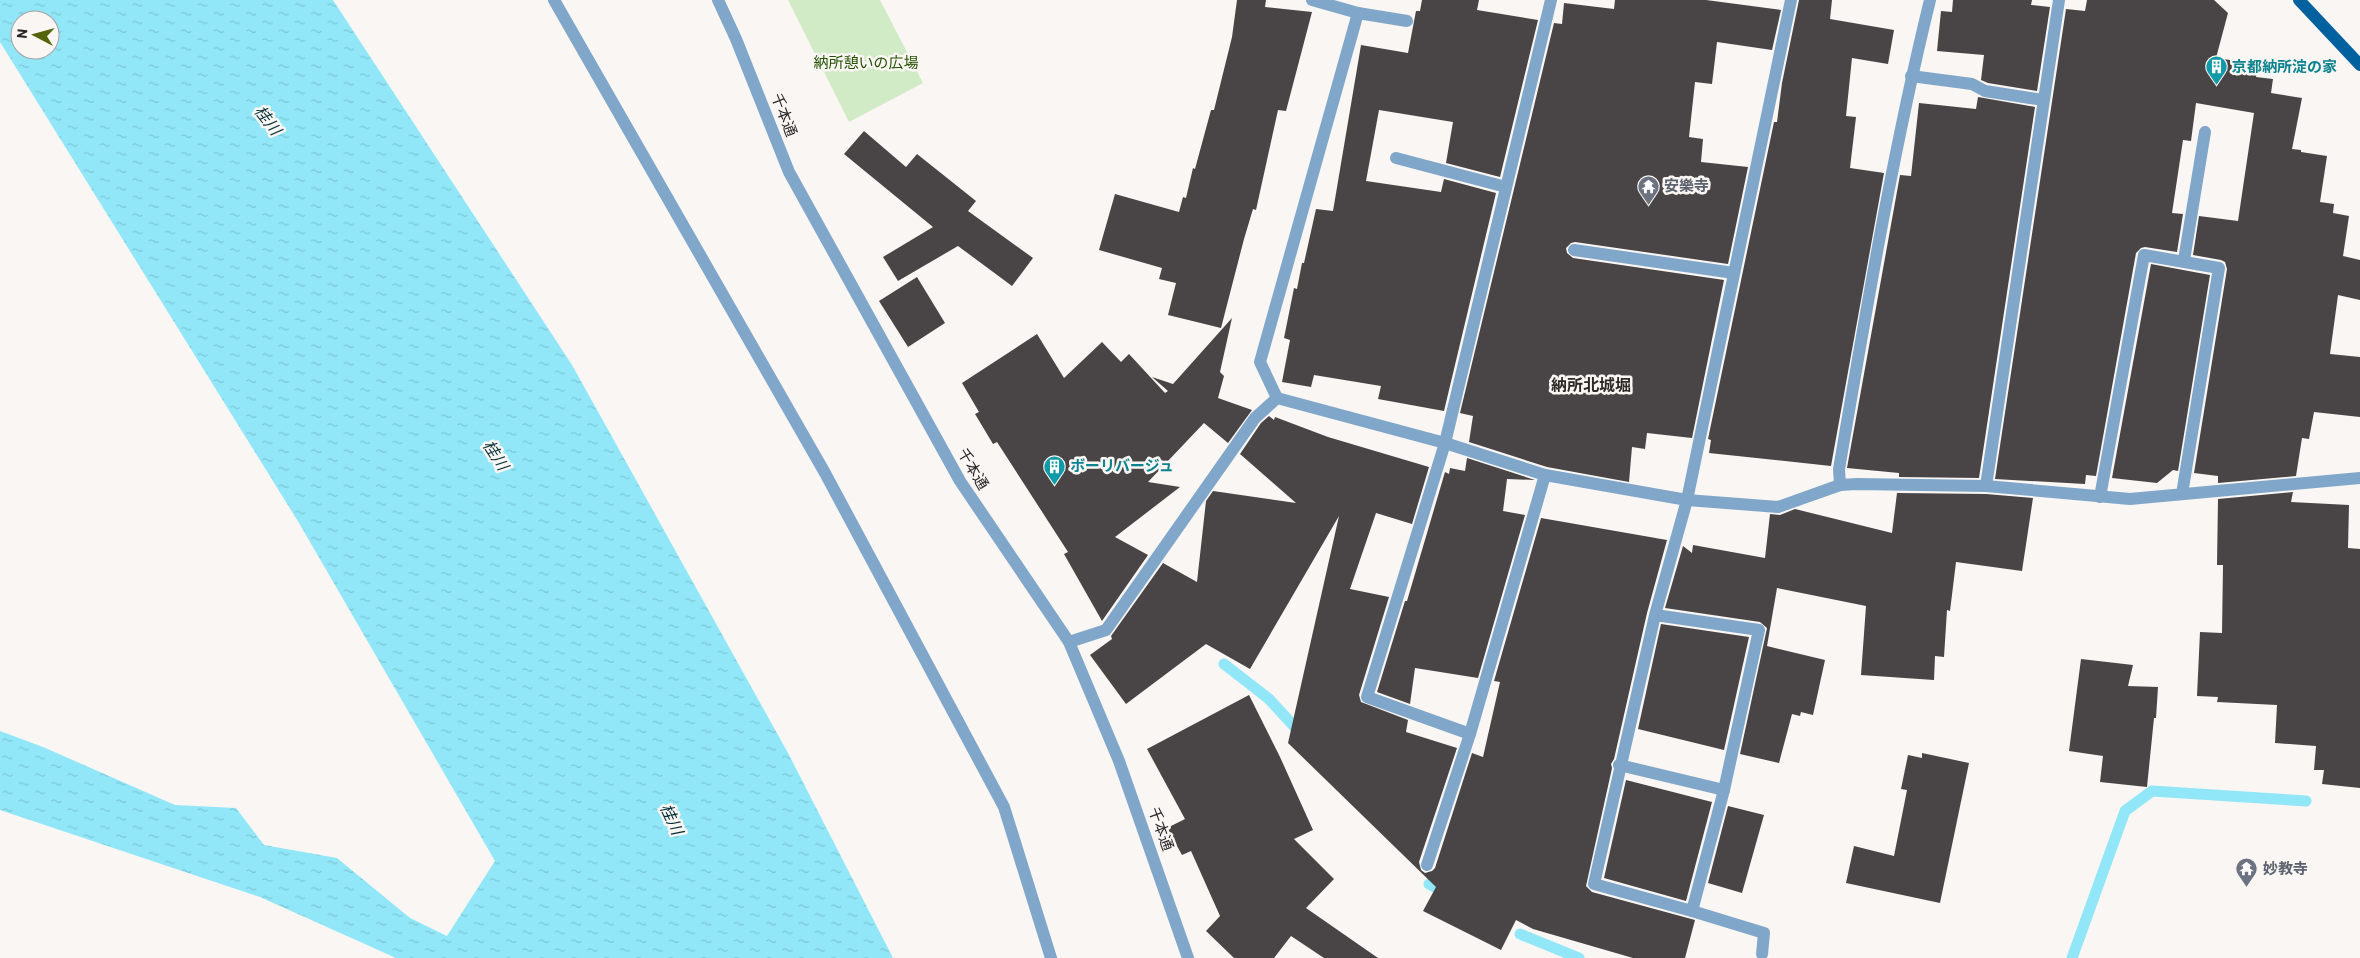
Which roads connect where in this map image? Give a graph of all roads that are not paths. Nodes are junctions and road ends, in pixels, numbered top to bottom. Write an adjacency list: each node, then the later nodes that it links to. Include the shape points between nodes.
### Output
1 (554, 0): 37 (street, via 824,473 1004,807)
2 (718, 0): 30 (street, 千本通, via 789,172 960,481)
3 (1312, 0): 9 (street)
4 (1551, 0): 16 (street)
5 (1791, 0): 19 (street)
6 (1930, 0): 12 (street)
7 (2059, 0): 13 (street)
8 (2299, 0): 11 (main road)
9 (1358, 13): 10 (street); 20 (street, via 1260,362)
10 (1407, 22)
11 (2360, 65)
12 (1911, 76): 13 (street, via 1972,84 1985,91); 24 (street, via 1877,247 1839,468)
13 (2042, 100): 25 (street)
14 (2206, 132): 18 (street)
15 (1396, 158): 16 (street)
16 (1506, 187): 21 (street)
17 (1574, 250): 19 (street)
18 (2184, 260): 26 (street, via 2219,268); 27 (street, via 2144,255)
19 (1734, 273): 28 (street)
20 (1277, 398): 21 (street); 30 (street, via 1255,418 1106,630)
21 (1445, 443): 22 (street); 31 (street, via 1367,697)
22 (1545, 475): 28 (street); 31 (street)
23 (2360, 478): 26 (street)
24 (1840, 485): 25 (street); 28 (street, via 1778,507)
25 (1986, 486): 27 (street)
26 (2182, 494): 27 (street)
27 (2100, 498)
28 (1687, 500): 29 (street)
29 (1655, 615): 32 (street); 33 (street, via 1759,630)
30 (1069, 642): 38 (street, 千本通, via 1118,761)
31 (1470, 734): 34 (street)
32 (1620, 766): 33 (street); 35 (street, via 1594,884)
33 (1724, 790): 35 (street)
34 (1427, 865)
35 (1692, 911): 36 (street, via 1764,934)
36 (1762, 954)
37 (1051, 958)
38 (1188, 958)

